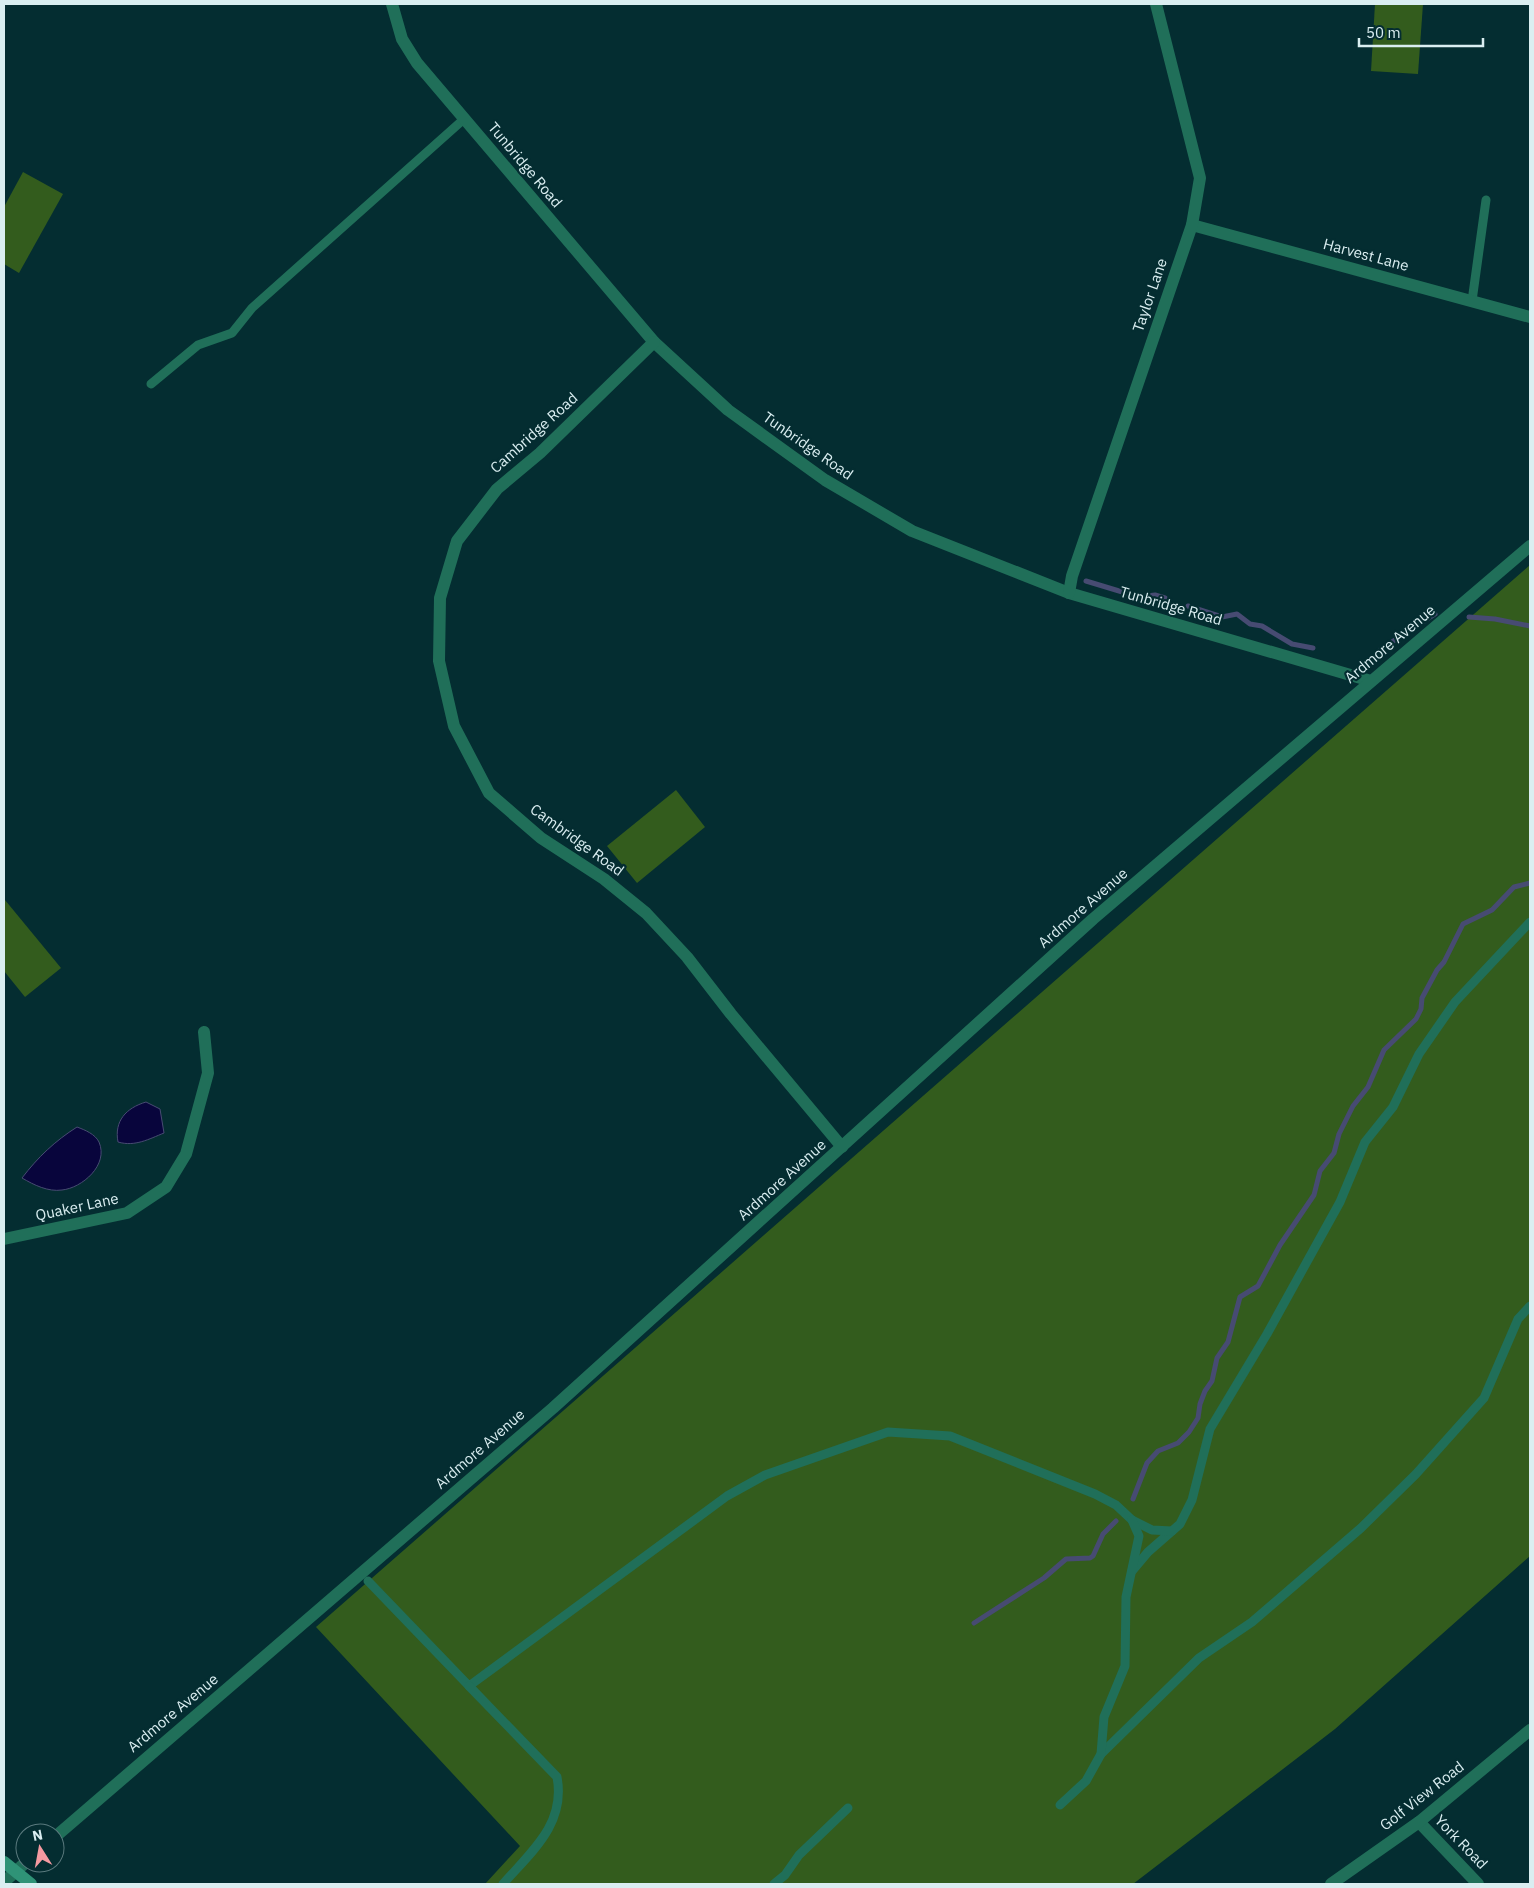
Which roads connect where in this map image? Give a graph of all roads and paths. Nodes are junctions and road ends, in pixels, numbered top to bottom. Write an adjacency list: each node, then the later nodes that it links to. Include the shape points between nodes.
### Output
1 (392, 4): 3 (street, Tunbridge Road, via 402,39 417,63)
2 (1156, 4): 5 (street, Taylor Lane, via 1200,178)
3 (464, 119): 8 (street, Tunbridge Road); 9 (lane, via 252,308 232,333 198,345)
4 (1486, 200): 6 (lane)
5 (1192, 225): 6 (street, Harvest Lane); 11 (street, Taylor Lane, via 1075,566)
6 (1472, 301): 7 (street, Harvest Lane)
7 (1530, 317)
8 (654, 342): 11 (street, Tunbridge Road, via 728,410 825,480 912,531); 15 (street, Cambridge Road, via 540,453 497,489 457,541 440,598 439,661 454,726 489,793 540,838 604,879 646,913 688,957)
9 (151, 384)
10 (1530, 546): 12 (street, Ardmore Avenue)
11 (1069, 593): 12 (street, Tunbridge Road)
12 (1371, 681): 15 (street, Ardmore Avenue, via 1093,919)
13 (1530, 922): 19 (lane, via 1454,1002 1420,1054 1393,1107 1366,1142 1340,1202 1210,1429 1192,1500 1180,1524)
14 (204, 1032): 16 (street, Quaker Lane, via 208,1073 186,1154 166,1187 127,1213)
15 (842, 1147): 28 (street, Ardmore Avenue, via 553,1408)
16 (4, 1239)
17 (1530, 1306): 24 (lane, via 1518,1320 1484,1398 1416,1474 1361,1528 1259,1616 1200,1658)
18 (1132, 1520): 19 (lane, via 1152,1530); 20 (lane, via 1139,1536); 22 (lane, via 1116,1505 1095,1494 950,1436 888,1432 765,1474 727,1496)
19 (1172, 1531): 20 (lane, via 1148,1552)
20 (1132, 1572): 24 (lane, via 1126,1597 1125,1666 1104,1717)
21 (368, 1581): 22 (lane)
22 (469, 1686): 33 (lane, via 557,1777 560,1794 555,1815 541,1844)
23 (1530, 1730): 27 (street, Golf View Road)
24 (1101, 1754): 25 (lane, via 1086,1781)
25 (1060, 1806)
26 (848, 1808): 34 (lane)
27 (1419, 1822): 35 (street, Golf View Road); 36 (street, York Road)
28 (65, 1828)
29 (15, 1872): 31 (street)
30 (25, 1873): 32 (main road)
31 (4, 1882)
32 (31, 1884)
33 (503, 1884)
34 (774, 1884)
35 (1331, 1884)
36 (1478, 1884)

